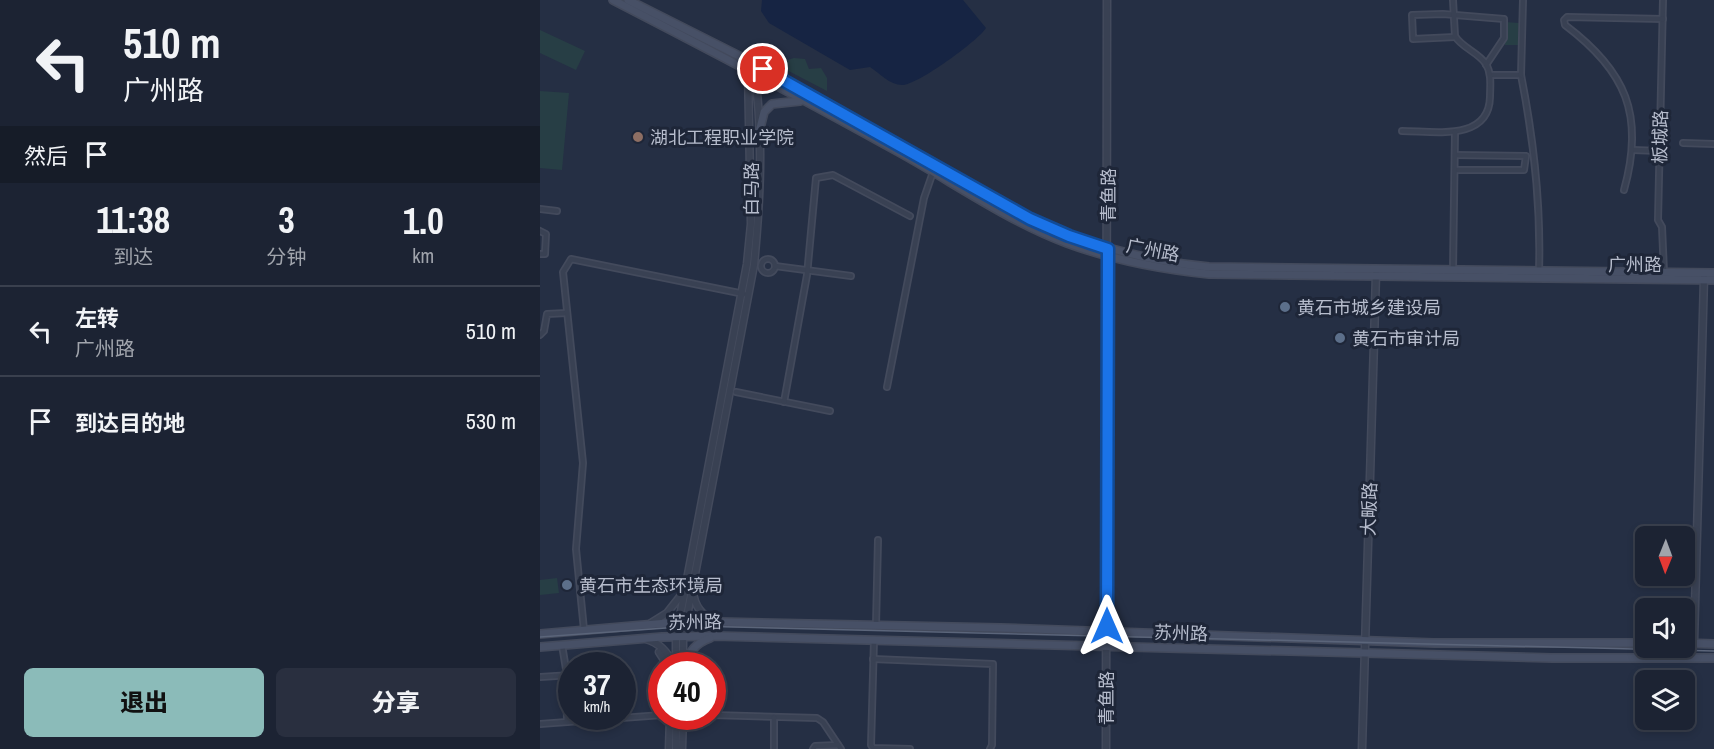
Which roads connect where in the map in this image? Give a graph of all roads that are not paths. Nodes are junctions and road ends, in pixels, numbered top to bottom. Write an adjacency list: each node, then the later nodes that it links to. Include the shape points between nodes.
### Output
1 (613, 0): 12 (main road, 广州路)
2 (628, 0): 10 (main road, 广州路)
3 (1107, 0): 33 (street, 青鱼路)
4 (1453, 0): 7 (street)
5 (1522, 0): 14 (street)
6 (1663, 0): 8 (street, 板城路)
7 (1453, 14): 9 (street); 9 (street, via 1413,14 1412,38); 11 (street, via 1504,19 1504,38)
8 (1663, 19): 21 (street, via 1564,20 1607,63 1630,112); 22 (street, 板城路)
9 (1455, 37): 11 (street)
10 (753, 63): 12 (street); 33 (main road, 广州路, via 1000,203)
11 (1486, 65): 13 (street)
12 (751, 72): 15 (main road, 广州路); 18 (street, 白马路); 45 (street, 白马路, via 751,224)
13 (1490, 75): 14 (street); 17 (street, via 1486,116 1471,128)
14 (1521, 75): 25 (street)
15 (802, 101): 18 (main road, via 772,104 764,112); 27 (main road, 广州路)
16 (1402, 131): 17 (street)
17 (1455, 132): 23 (street)
18 (758, 136): 45 (street, 白马路, via 758,225)
19 (1683, 143): 20 (street)
20 (1714, 144)
21 (1633, 150): 22 (street); 28 (street)
22 (1660, 151): 39 (street, 板城路, via 1658,220 1662,227)
23 (1455, 155): 24 (street); 26 (street)
24 (1526, 156): 25 (street); 26 (street, via 1524,170)
25 (1535, 157): 38 (street, via 1535,193 1541,213)
26 (1455, 170): 37 (street)
27 (933, 172): 33 (main road, 广州路, via 1027,225 1067,243); 48 (street, via 924,198)
28 (1624, 190)
29 (540, 209): 30 (street)
30 (557, 211)
31 (910, 216): 36 (street, via 833,175 816,178)
32 (540, 231): 34 (street, via 546,234 545,254)
33 (1108, 252): 40 (main road, 广州路, via 1209,267); 60 (street, 青鱼路)
34 (540, 254)
35 (775, 266): 35 (street, via 771,260 762,259 760,272 770,273); 36 (street)
36 (807, 270): 42 (street); 50 (street)
37 (1453, 271): 38 (main road, 广州路); 40 (main road, 广州路)
38 (1539, 272): 39 (main road, 广州路)
39 (1664, 272): 43 (main road, 广州路)
40 (1376, 273): 43 (main road, 广州路); 66 (street, 大畈路)
41 (1714, 273): 43 (main road, 广州路)
42 (851, 276)
43 (1704, 276): 44 (main road, 广州路); 54 (street)
44 (1714, 280)
45 (746, 294): 46 (street, via 571,259 563,272); 53 (street, 白马路)
46 (567, 313): 47 (street, via 547,314); 59 (street, via 583,463 576,549)
47 (540, 335)
48 (887, 387)
49 (736, 392): 50 (street)
50 (784, 402): 51 (street)
51 (830, 411)
52 (878, 540): 58 (street)
53 (690, 582): 55 (street, 白马路); 56 (street, via 704,616); 57 (street, via 668,613)
54 (1695, 606)
55 (682, 622): 56 (main road, 苏州路); 57 (main road, 苏州路); 63 (street, 白马路)
56 (719, 622): 58 (main road, 苏州路)
57 (646, 625): 59 (main road, 苏州路)
58 (876, 625): 60 (main road, 苏州路)
59 (584, 630): 61 (main road, 苏州路)
60 (1107, 632): 66 (main road, 苏州路); 71 (street, 青鱼路)
61 (540, 634)
62 (715, 636): 63 (main road, 苏州路); 65 (main road, 苏州路); 77 (main road, via 695,646)
63 (680, 637): 64 (main road, 苏州路); 75 (street, 白马路); 76 (street, 白马路)
64 (642, 639): 70 (main road, 苏州路); 74 (street, via 655,642)
65 (874, 640): 71 (main road, 苏州路); 80 (street)
66 (1365, 640): 67 (main road, 苏州路); 78 (street, 大畈路)
67 (1635, 643)
68 (1695, 643): 69 (main road)
69 (1714, 644)
70 (562, 645): 72 (main road, 苏州路); 73 (street)
71 (1107, 646): 78 (main road, 苏州路); 98 (street, 青鱼路)
72 (540, 647)
73 (564, 652)
74 (666, 652)
75 (677, 652)
76 (682, 652)
77 (692, 652)
78 (1365, 652): 79 (main road, 苏州路); 99 (street, 大畈路)
79 (1714, 658)
80 (873, 660): 96 (street, via 871,745); 97 (street, via 993,664)
81 (558, 676): 82 (street)
82 (540, 677)
83 (726, 716): 84 (street)
84 (774, 717): 90 (street, via 817,718); 94 (street)
85 (558, 723): 86 (street)
86 (540, 724)
87 (669, 730): 91 (street)
88 (676, 730): 92 (street)
89 (683, 730): 93 (street)
90 (840, 747): 95 (street)
91 (669, 749)
92 (676, 749)
93 (682, 749)
94 (774, 749)
95 (813, 749)
96 (910, 749)
97 (990, 749)
98 (1106, 749)
99 (1362, 749)

